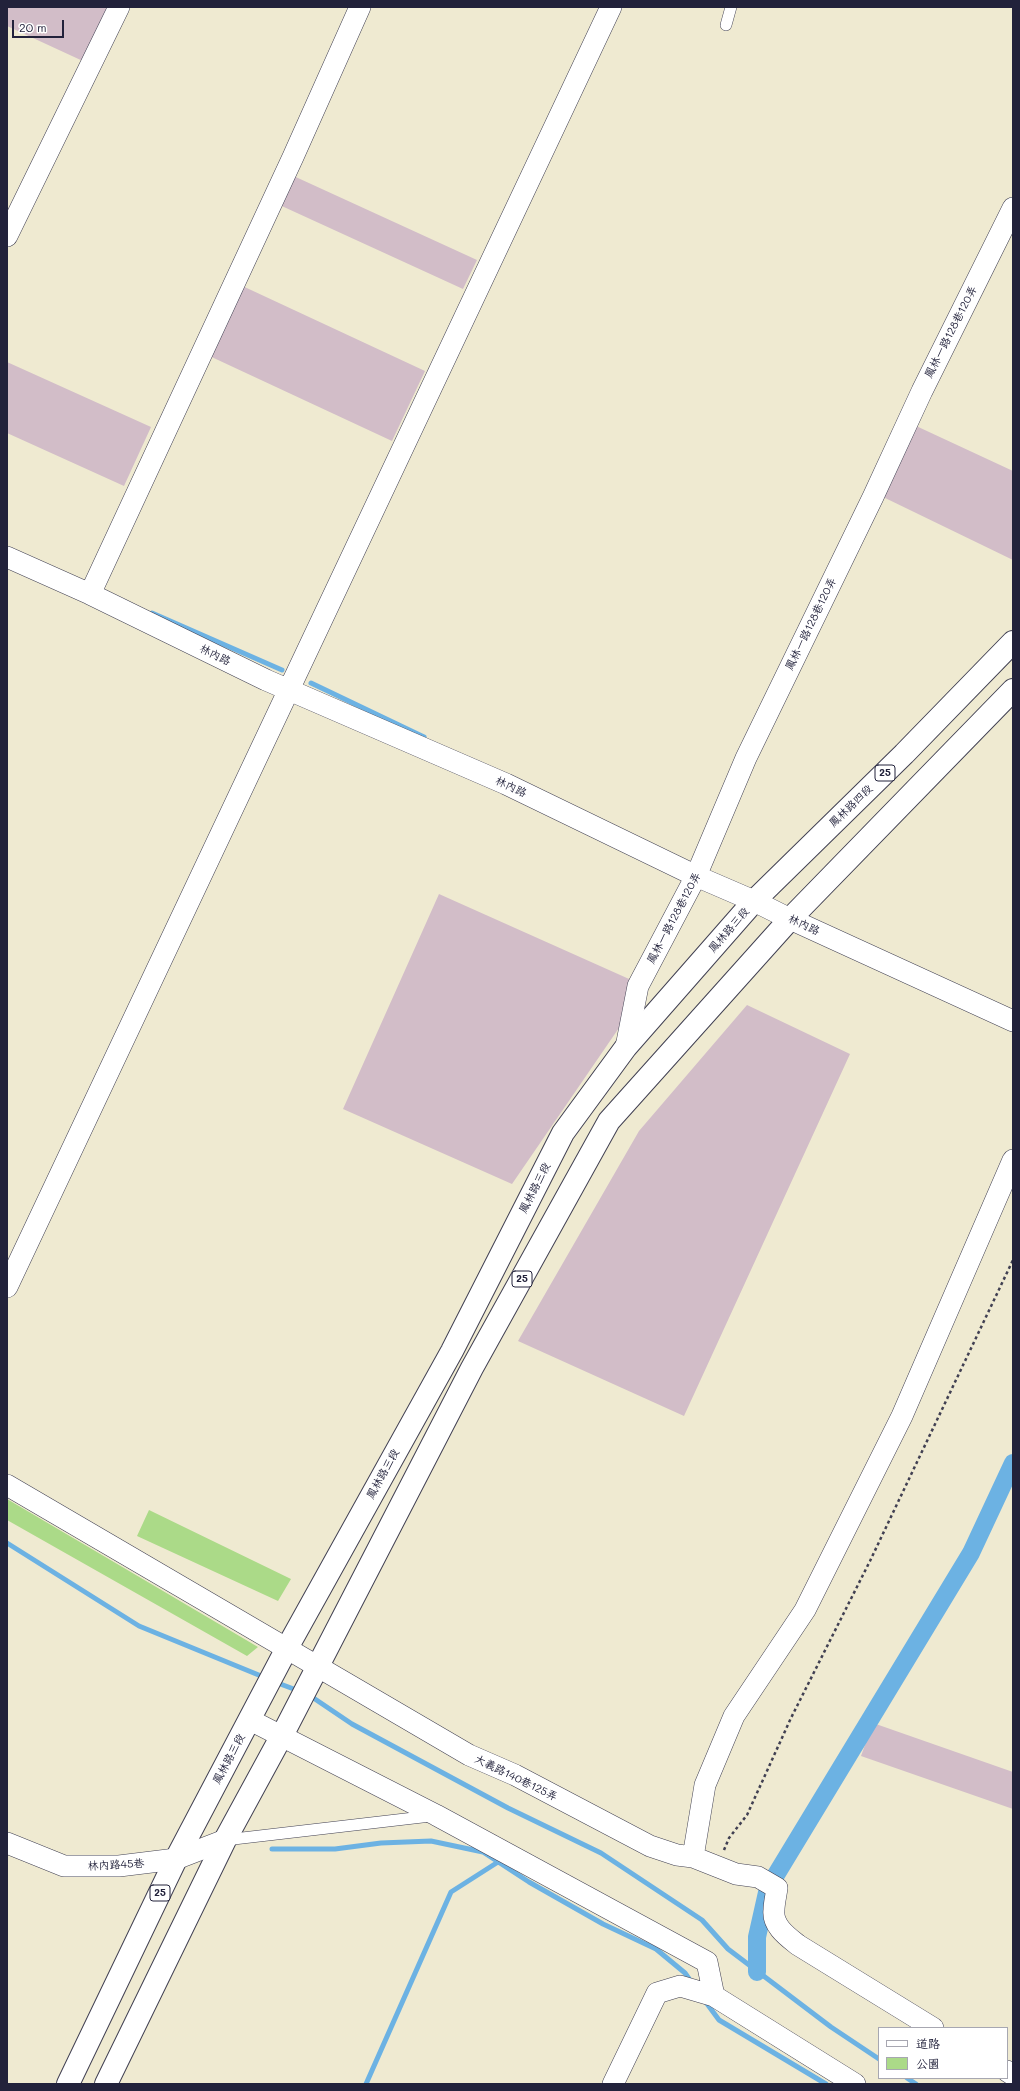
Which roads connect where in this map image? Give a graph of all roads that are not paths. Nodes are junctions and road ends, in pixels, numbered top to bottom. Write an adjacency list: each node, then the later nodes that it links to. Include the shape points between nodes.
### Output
1 (119, 7): 7 (street)
2 (360, 7): 9 (street)
3 (611, 7): 11 (street)
4 (731, 7): 5 (lane)
5 (726, 25)
6 (1013, 208): 13 (street, 鳳林一路128巷120弄, via 746,758)
7 (7, 236)
8 (7, 557): 9 (street, 林內路)
9 (90, 594): 11 (street, 林內路)
10 (1013, 642): 14 (main road, 鳳林路四段 / 25, via 904,754)
11 (290, 690): 13 (street, 林內路, via 506,784); 19 (street)
12 (1013, 690): 15 (main road, 25)
13 (696, 876): 14 (street, 林內路); 17 (street, 鳳林一路128巷120弄, via 638,986)
14 (754, 900): 15 (street, 林內路); 17 (main road, 鳳林路三段 / 25)
15 (790, 919): 16 (street, 林內路); 22 (main road, 25, via 609,1121 472,1368)
16 (1013, 1021)
17 (626, 1047): 21 (main road, 鳳林路三段 / 25, via 563,1133 452,1351)
18 (1013, 1160): 28 (street, via 902,1416 805,1610 734,1716 705,1785)
19 (7, 1287)
20 (7, 1485): 21 (street, 大義路140巷125弄)
21 (285, 1653): 22 (street, 大義路140巷125弄); 23 (main road, 鳳林路三段 / 25)
22 (314, 1673): 24 (main road, 25); 28 (street, 大義路140巷125弄, via 468,1755 515,1775 650,1846 677,1855)
23 (254, 1713): 24 (street); 29 (main road, 鳳林路三段 / 25)
24 (284, 1731): 25 (street); 26 (main road, 25)
25 (436, 1815): 26 (lane); 30 (street, via 707,1962)
26 (225, 1840): 29 (street, 林內路45巷); 33 (main road, 25)
27 (7, 1843): 29 (street, 林內路45巷, via 64,1866 118,1866)
28 (693, 1857): 31 (street, 大義路140巷125弄, via 736,1874 758,1877 777,1888 773,1911 775,1922 785,1935)
29 (176, 1859): 32 (main road, 鳳林路三段 / 25)
30 (711, 1996): 34 (street, via 680,1986 657,1993); 35 (street)
31 (931, 2027)
32 (68, 2084)
33 (106, 2084)
34 (613, 2084)
35 (854, 2084)

